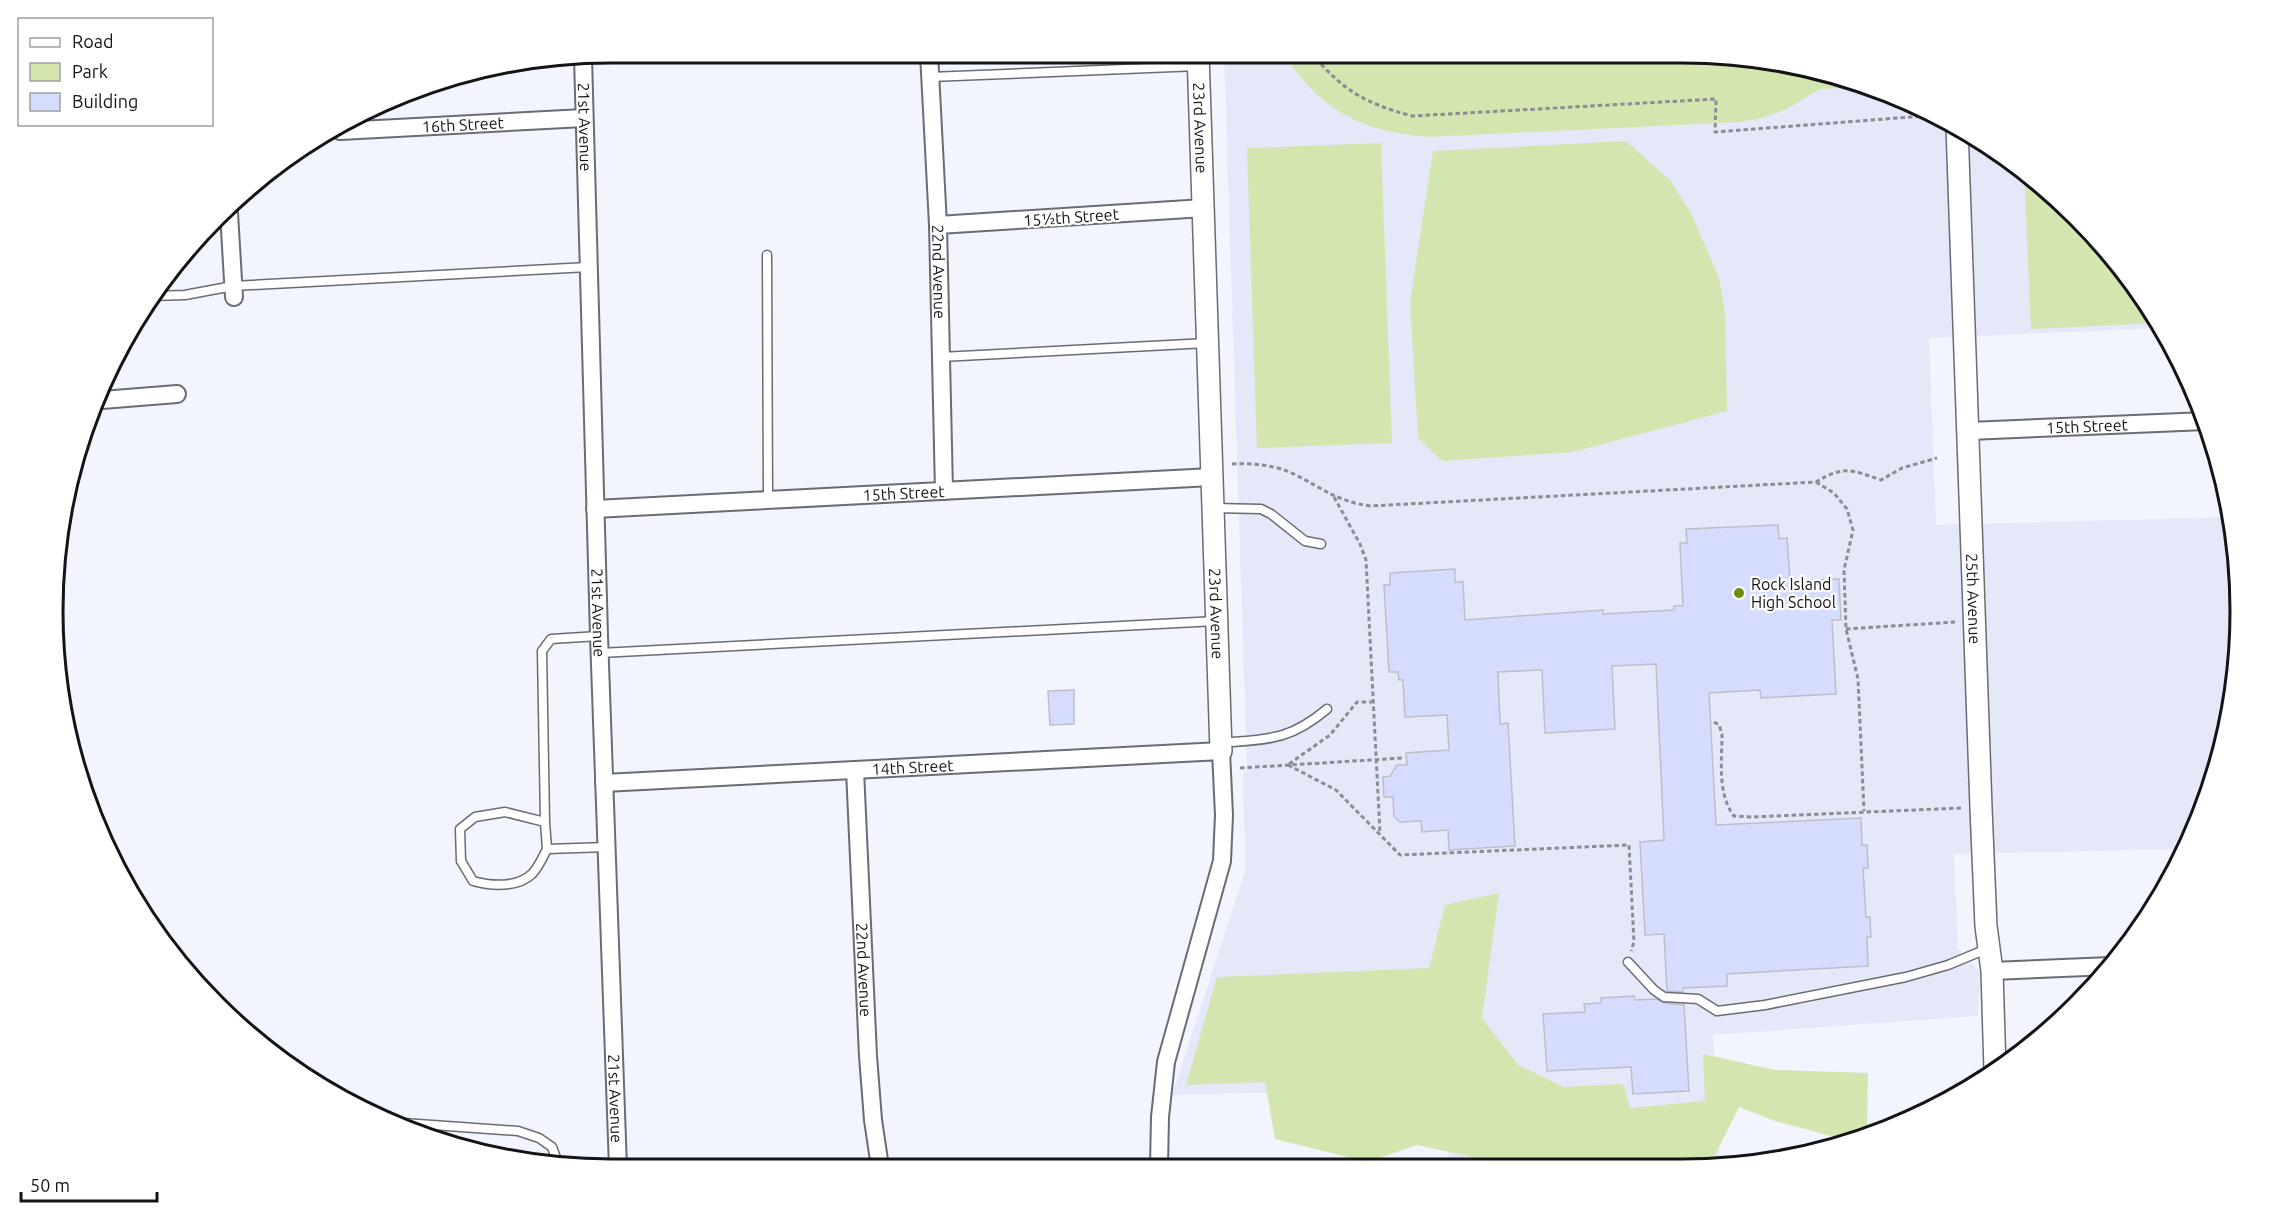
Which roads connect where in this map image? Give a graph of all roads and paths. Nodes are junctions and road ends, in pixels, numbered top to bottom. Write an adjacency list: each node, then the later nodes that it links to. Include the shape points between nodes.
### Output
1 (929, 63): 6 (street, 22nd Avenue)
2 (1138, 63): 6 (lane)
3 (1198, 63): 11 (street, 23rd Avenue)
4 (1319, 63): 7 (path, via 1348,91 1412,116 1716,99 1715,132)
5 (583, 64): 8 (street, 21st Avenue)
6 (930, 77): 13 (street, 22nd Avenue)
7 (1917, 117)
8 (584, 118): 9 (street, 16th Street); 15 (street, 21st Avenue)
9 (348, 131)
10 (1957, 137): 23 (street, 25th Avenue)
11 (1204, 208): 13 (street, 15½th Street); 18 (street, 23rd Avenue)
12 (229, 219): 16 (street)
13 (938, 225): 19 (street, 22nd Avenue)
14 (767, 255): 30 (lane)
15 (588, 267): 16 (lane); 32 (street, 21st Avenue)
16 (234, 291): 17 (lane)
17 (163, 296)
18 (1208, 342): 19 (lane); 26 (street, 23rd Avenue)
19 (941, 357): 28 (street, 22nd Avenue)
20 (177, 394): 21 (street)
21 (106, 400)
22 (2196, 421): 23 (street, 15th Street)
23 (1969, 431): 35 (street, 25th Avenue)
24 (1937, 458): 27 (path, via 1902,468 1881,480 1844,470)
25 (1230, 464): 29 (path, via 1273,467 1295,474)
26 (1212, 477): 28 (street, 15th Street); 31 (street, 23rd Avenue)
27 (1816, 482): 29 (path, via 1370,506); 36 (path, via 1834,493 1847,509 1853,530 1844,570)
28 (944, 491): 30 (street, 15th Street)
29 (1333, 496): 39 (path, via 1366,560)
30 (768, 500): 32 (street, 15th Street)
31 (1213, 508): 33 (lane, via 1261,509 1305,541); 34 (street, 23rd Avenue)
32 (596, 509): 37 (street, 21st Avenue)
33 (1321, 544)
34 (1217, 621): 38 (lane); 42 (street, 23rd Avenue)
35 (1974, 621): 36 (path); 49 (street, 25th Avenue)
36 (1846, 629): 50 (path, via 1858,679)
37 (599, 636): 38 (street, 21st Avenue); 51 (lane, via 552,639 542,651)
38 (600, 653): 48 (street, 21st Avenue)
39 (1373, 702): 44 (path); 45 (path, via 1357,702 1330,735)
40 (1327, 709): 42 (lane, via 1281,738)
41 (1714, 722): 50 (path, via 1722,734 1724,797 1734,816)
42 (1221, 747): 47 (street, 14th Street); 64 (street, 23rd Avenue, via 1222,861 1166,1062)
43 (1402, 758): 44 (path)
44 (1376, 759): 45 (path); 52 (path)
45 (1288, 765): 46 (path); 52 (path, via 1336,790)
46 (1240, 768)
47 (855, 770): 48 (street, 14th Street); 63 (street, 22nd Avenue, via 868,1056)
48 (604, 783): 53 (street, 21st Avenue)
49 (1981, 808): 50 (path); 55 (street, 25th Avenue)
50 (1864, 811)
51 (545, 822): 54 (lane); 54 (lane, via 505,812 476,817 460,829 461,861 473,881 509,885 532,875)
52 (1380, 835): 56 (path, via 1400,855 1629,845 1634,942)
53 (607, 847): 54 (lane); 62 (street, 21st Avenue)
54 (547, 849)
55 (1989, 948): 56 (lane, via 1906,977 1717,1011 1698,999 1664,997); 58 (street, 25th Avenue)
56 (1628, 962)
57 (2099, 967): 58 (street)
58 (1992, 972): 59 (street, 25th Avenue)
59 (1995, 1061)
60 (420, 1124): 61 (lane, via 518,1131 539,1138)
61 (555, 1156)
62 (618, 1159)
63 (879, 1159)
64 (1159, 1159)

